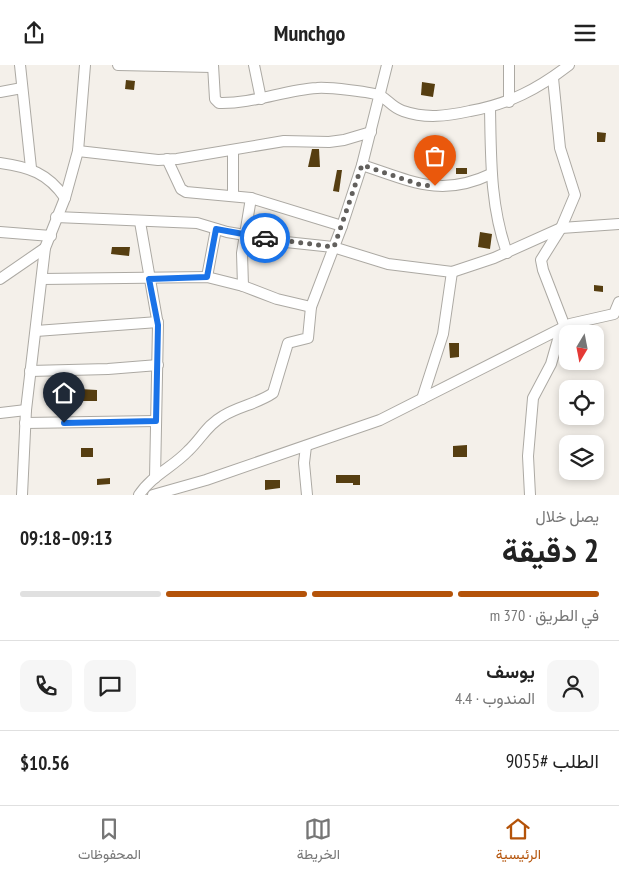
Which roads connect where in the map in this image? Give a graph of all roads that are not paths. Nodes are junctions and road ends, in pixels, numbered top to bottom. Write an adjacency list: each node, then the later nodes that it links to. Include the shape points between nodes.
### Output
1 (20, 65): 10 (street)
2 (85, 65): 18 (street)
3 (118, 65): 8 (street)
4 (254, 65): 13 (street)
5 (387, 65): 12 (street)
6 (509, 65): 14 (street)
7 (569, 65): 9 (street)
8 (213, 66): 13 (street, via 217,102)
9 (553, 78): 14 (street); 31 (street, via 560,148 575,195)
10 (22, 88): 11 (street); 22 (street)
11 (0, 92)
12 (380, 96): 13 (street, via 317,88); 15 (street, via 401,111 434,117); 16 (street)
13 (261, 99)
14 (509, 102): 15 (street)
15 (490, 108): 23 (street)
16 (371, 132): 17 (street, via 334,141 298,140); 21 (street)
17 (233, 150): 19 (street); 24 (street)
18 (78, 151): 19 (street); 25 (street)
19 (168, 159): 24 (street, via 181,189)
20 (0, 163): 22 (street)
21 (362, 165): 23 (street, via 421,185 448,187 473,183); 30 (street)
22 (31, 168): 25 (street, via 57,186)
23 (491, 174): 38 (street, via 494,208)
24 (233, 195): 26 (street)
25 (65, 198): 27 (street)
26 (251, 198): 30 (street); 34 (street)
27 (56, 217): 28 (street); 35 (street)
28 (140, 222): 32 (street, via 190,222); 43 (street)
29 (619, 224): 31 (street)
30 (342, 226): 37 (street)
31 (561, 228): 38 (street); 48 (street, via 542,260 542,271)
32 (216, 229): 34 (street); 40 (street)
33 (0, 231): 35 (street)
34 (246, 235): 37 (street); 44 (street, via 242,253)
35 (51, 236): 36 (street)
36 (45, 247): 41 (street); 42 (street)
37 (334, 247): 39 (street, via 388,264); 46 (street)
38 (507, 253): 39 (street)
39 (452, 272): 55 (street, via 443,334)
40 (207, 277): 43 (street); 44 (street)
41 (0, 279)
42 (42, 279): 43 (street); 51 (street)
43 (149, 279): 47 (street)
44 (243, 286): 46 (street)
45 (619, 302): 49 (street, via 614,314)
46 (311, 307): 61 (street, via 308,338 288,343 273,393 237,408 209,426 189,451)
47 (158, 323): 51 (street); 53 (street)
48 (562, 325)
49 (570, 325)
50 (559, 330): 55 (street)
51 (36, 331): 54 (street)
52 (559, 340): 66 (street, via 533,398 528,457)
53 (158, 365): 54 (street); 58 (street)
54 (30, 371): 56 (street)
55 (422, 399): 60 (street, via 380,419)
56 (26, 410): 57 (street); 59 (street)
57 (0, 413)
58 (156, 421): 59 (street); 61 (street)
59 (25, 423): 62 (street)
60 (306, 446): 64 (street, via 206,481); 65 (street)
61 (155, 478): 63 (street)
62 (22, 495)
63 (139, 495)
64 (153, 495)
65 (307, 495)
66 (530, 495)

